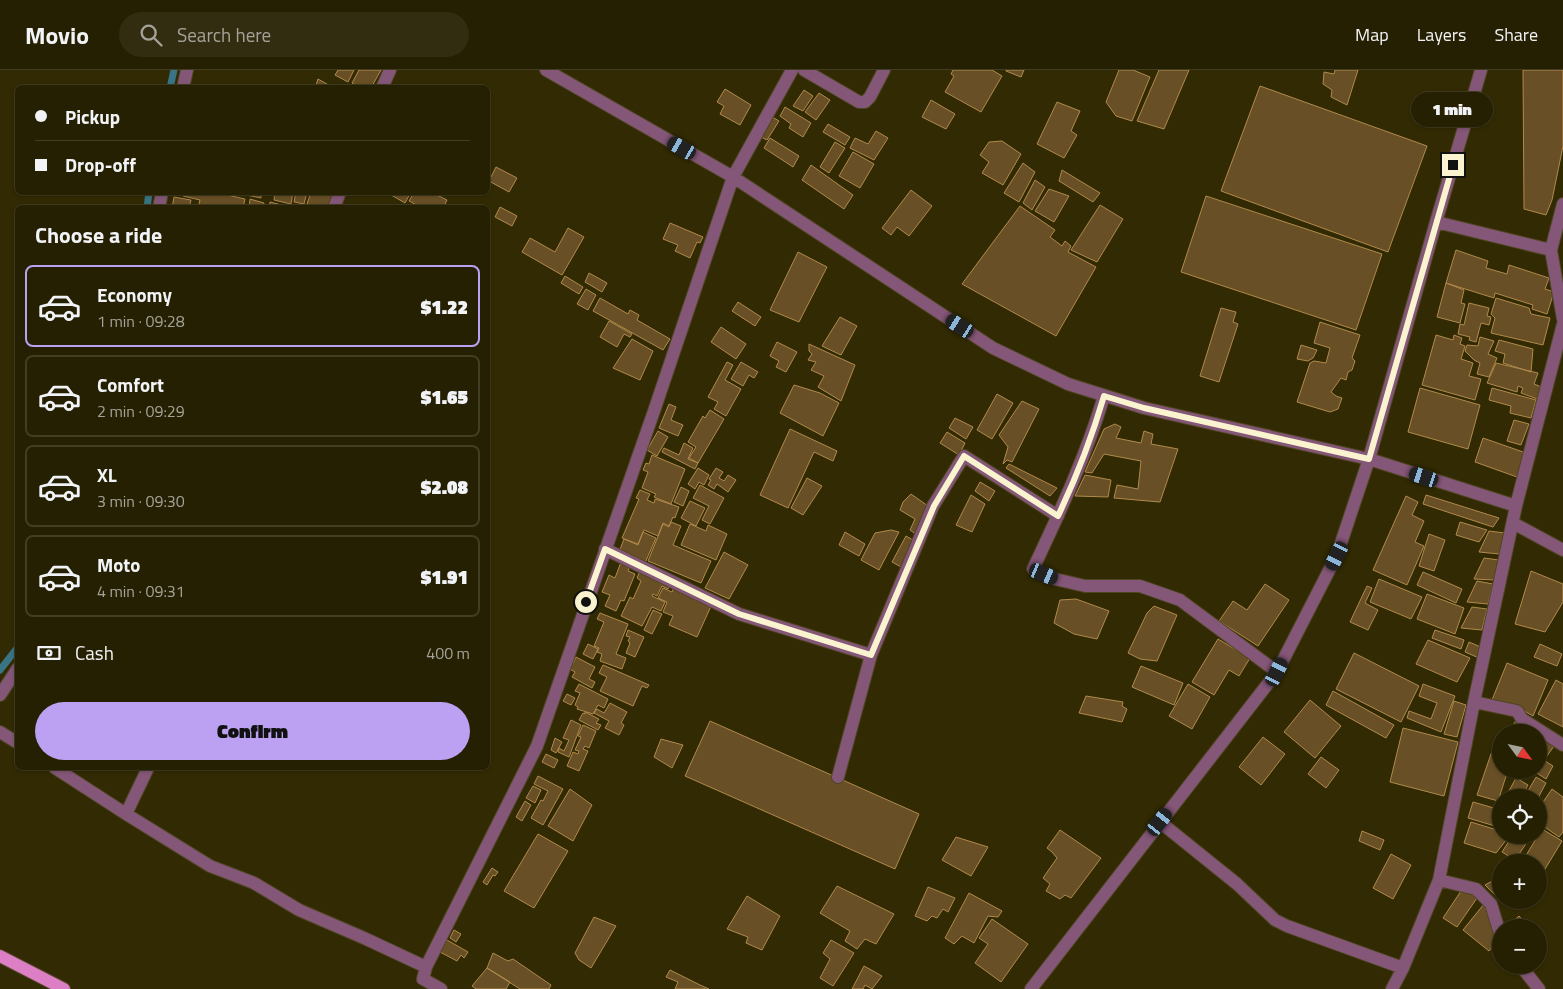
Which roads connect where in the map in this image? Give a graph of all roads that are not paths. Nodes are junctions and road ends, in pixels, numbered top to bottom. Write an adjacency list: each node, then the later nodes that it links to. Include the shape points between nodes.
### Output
1 (187, 70): 8 (street)
2 (390, 70): 9 (street)
3 (546, 70): 10 (street)
4 (792, 70): 10 (street)
5 (804, 70): 6 (street, via 859,102 870,97)
6 (884, 70)
7 (1481, 70): 12 (street)
8 (184, 85)
9 (383, 85)
10 (733, 177): 16 (street, via 993,348 1068,384); 21 (street)
11 (1563, 204): 13 (street)
12 (1436, 222): 13 (street); 17 (street)
13 (1551, 250): 14 (street)
14 (1563, 319)
15 (1563, 324): 18 (street)
16 (1104, 396): 17 (street); 19 (street, via 1092,435)
17 (1369, 459): 18 (street); 25 (street, via 1337,556)
18 (1516, 506): 20 (street)
19 (1058, 516): 23 (street, via 964,456 934,506); 25 (street, via 1033,569 1055,579 1085,586 1140,586 1180,600)
20 (1513, 523): 22 (street); 27 (street)
21 (605, 549): 23 (street, via 739,614); 39 (street, via 537,746)
22 (1563, 550)
23 (871, 655): 33 (street)
24 (15, 672): 26 (street)
25 (1277, 672): 35 (street)
26 (0, 695)
27 (1474, 702): 30 (street, via 1517,711 1522,719); 36 (street)
28 (0, 732): 29 (street)
29 (15, 741)
30 (1563, 744)
31 (58, 770): 34 (street)
32 (147, 770): 34 (street)
33 (838, 778)
34 (126, 814): 39 (street, via 210,866 254,883 299,910)
35 (1160, 822): 40 (street, via 1237,884 1275,920); 44 (street)
36 (1439, 880): 37 (street, via 1476,889 1491,904); 40 (street)
37 (1496, 919)
38 (0, 956): 42 (main road)
39 (426, 967): 43 (street, via 423,979)
40 (1403, 968): 45 (street)
41 (1527, 974): 46 (street)
42 (64, 989)
43 (441, 989)
44 (1032, 989)
45 (1392, 989)
46 (1539, 989)

